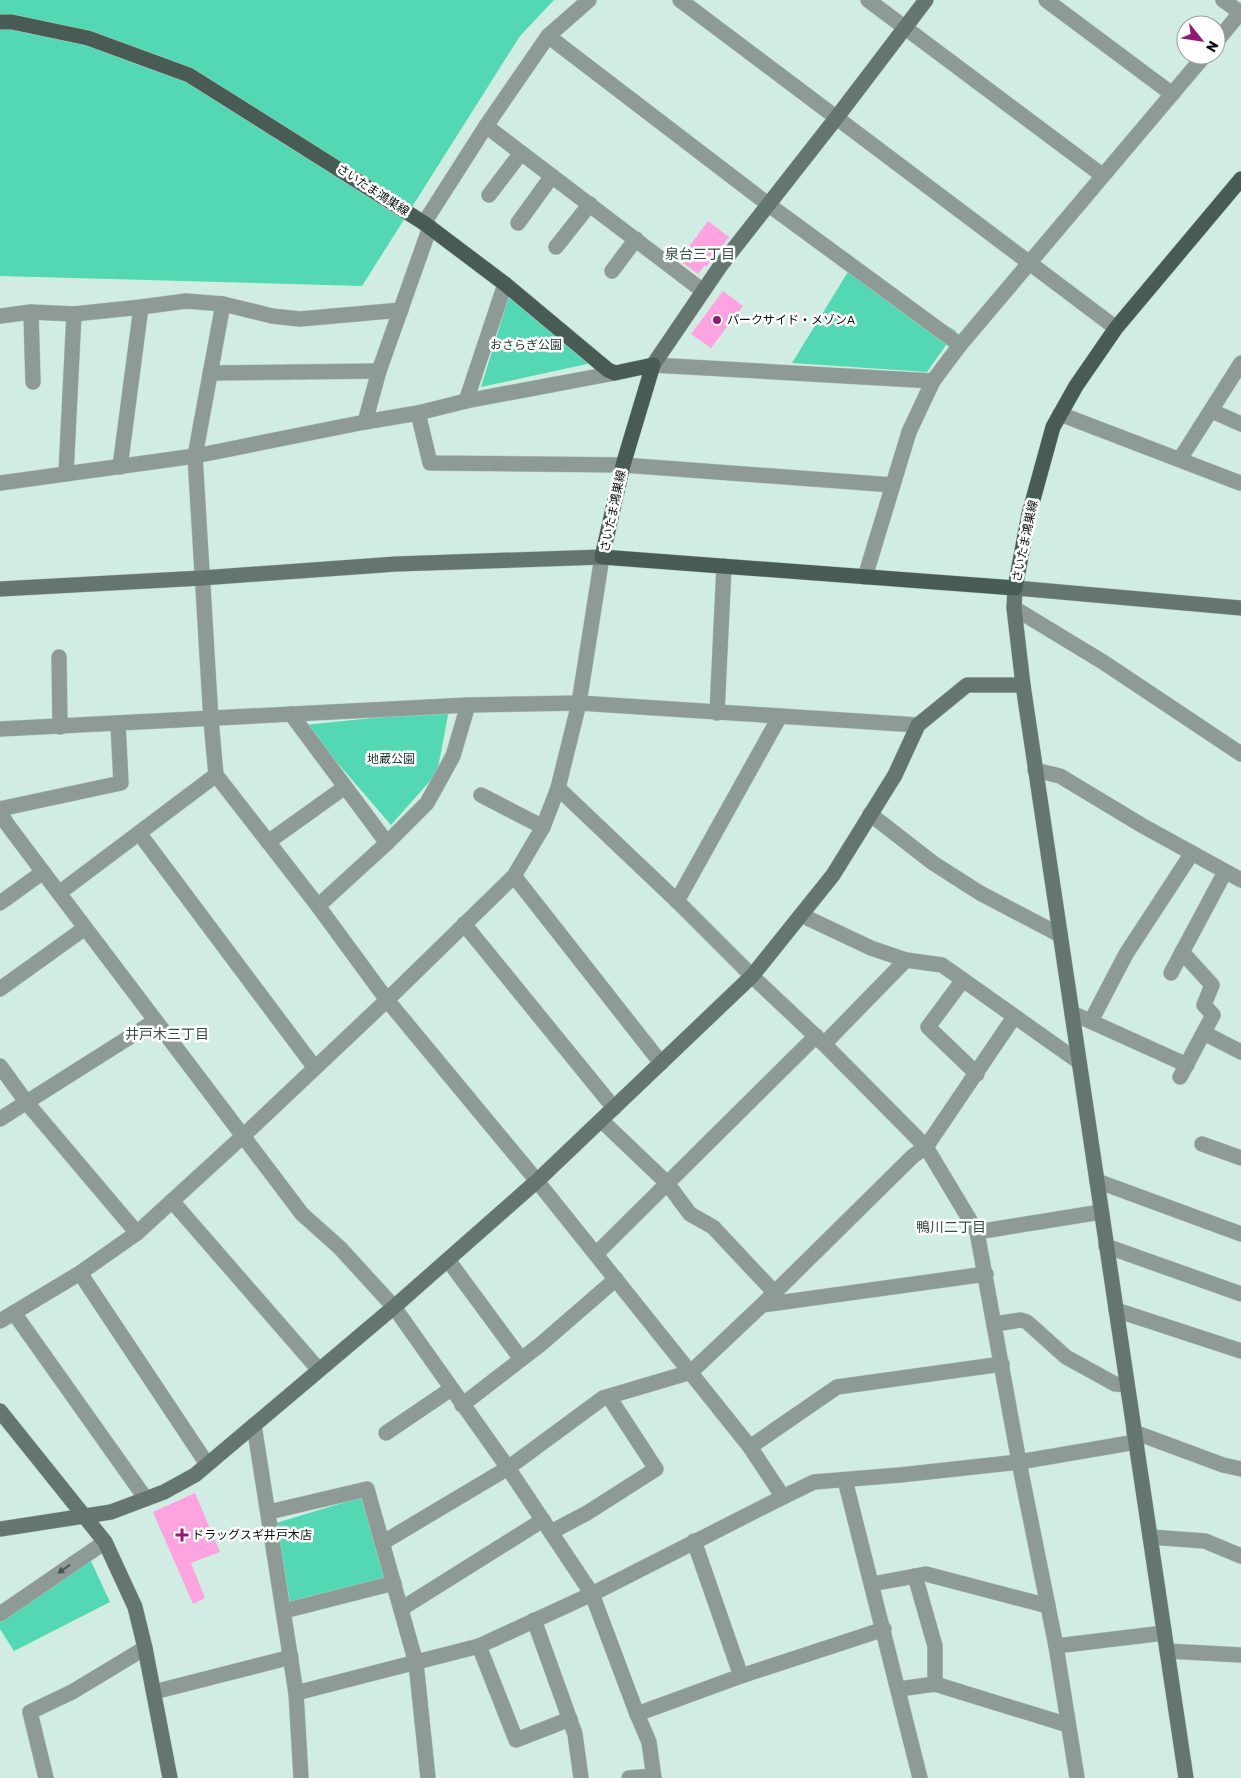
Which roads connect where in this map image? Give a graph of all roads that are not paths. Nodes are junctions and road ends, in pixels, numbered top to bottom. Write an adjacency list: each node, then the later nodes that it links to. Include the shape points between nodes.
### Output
1 (589, 0): 11 (street)
2 (680, 0): 14 (street)
3 (868, 0): 9 (street)
4 (926, 0): 9 (street)
5 (1046, 0): 13 (street)
6 (1223, 0): 7 (street)
7 (1241, 13): 10 (street)
8 (0, 22): 24 (main road, さいたま鴻巣線, via 88,38 189,75)
9 (906, 28): 14 (street); 17 (street)
10 (1226, 30)
11 (548, 36): 15 (street); 22 (street)
12 (1197, 65): 13 (street)
13 (1172, 94): 17 (street)
14 (837, 117): 22 (street); 27 (street)
15 (486, 126): 16 (street); 24 (street)
16 (521, 153): 18 (street); 20 (street)
17 (1102, 175): 27 (street)
18 (552, 176): 21 (street); 23 (street)
19 (1241, 179): 37 (main road, さいたま鴻巣線)
20 (489, 195)
21 (590, 204): 25 (street); 26 (street)
22 (769, 205): 30 (street); 38 (street)
23 (518, 223)
24 (427, 225): 29 (main road, さいたま鴻巣線); 33 (street)
25 (636, 240): 28 (street); 30 (street)
26 (556, 247)
27 (1030, 262): 37 (street); 38 (street)
28 (612, 270)
29 (505, 284): 43 (main road, さいたま鴻巣線); 46 (street)
30 (703, 291): 40 (street)
31 (223, 304): 32 (street, via 186,301); 33 (street, via 300,319); 42 (street)
32 (142, 307): 35 (street); 55 (street)
33 (401, 310): 41 (street)
34 (31, 312): 35 (street); 36 (street); 45 (street)
35 (74, 314): 56 (street)
36 (0, 316)
37 (1116, 328): 49 (main road, さいたま鴻巣線)
38 (960, 344): 44 (street)
39 (1241, 363): 47 (street)
40 (653, 365): 43 (main road); 44 (street); 54 (main road, さいたま鴻巣線)
41 (379, 371): 42 (street); 50 (street)
42 (210, 373): 52 (street)
43 (615, 373): 46 (street)
44 (933, 381): 59 (street, via 909,432)
45 (33, 382)
46 (466, 401): 48 (street)
47 (1212, 411): 51 (street); 53 (street)
48 (418, 413): 50 (street); 54 (street, via 430,463)
49 (1060, 414): 53 (street); 64 (main road, さいたま鴻巣線, via 1053,427 1029,514)
50 (365, 422): 52 (street)
51 (1241, 424)
52 (195, 456): 55 (street); 63 (street)
53 (1180, 460): 58 (street)
54 (623, 466): 59 (street); 60 (main road, さいたま鴻巣線)
55 (120, 467): 56 (street)
56 (66, 474): 57 (street)
57 (0, 483)
58 (1240, 483)
59 (893, 485): 62 (street)
60 (602, 557): 61 (main road, さいたま鴻巣線); 63 (street, via 396,564); 70 (street)
61 (724, 566): 62 (main road, さいたま鴻巣線); 72 (street)
62 (865, 577): 64 (main road, さいたま鴻巣線)
63 (202, 578): 65 (street); 75 (street)
64 (1015, 588): 66 (street); 67 (street)
65 (0, 589)
66 (1014, 608): 69 (street); 80 (street, via 1103,662)
67 (1241, 608)
68 (59, 658): 78 (street)
69 (1023, 685): 77 (street, via 967,684); 81 (street)
70 (579, 703): 71 (street); 72 (street); 84 (street)
71 (468, 706): 73 (street); 91 (street, via 453,756 427,803)
72 (718, 713): 74 (street)
73 (291, 714): 75 (street); 83 (street)
74 (780, 716): 77 (street); 98 (street)
75 (211, 720): 76 (street); 82 (street)
76 (118, 724): 78 (street); 87 (street, via 120,783)
77 (918, 725): 86 (street, via 895,775)
78 (60, 727): 79 (street)
79 (0, 729)
80 (1241, 754)
81 (1035, 770): 92 (street, via 1060,776); 104 (street)
82 (216, 775): 89 (street); 90 (street)
83 (345, 787): 90 (street); 91 (street)
84 (558, 788): 88 (street); 98 (street)
85 (481, 795): 88 (street)
86 (870, 814): 101 (street, via 833,875); 104 (street, via 933,863 980,893)
87 (2, 818): 93 (street)
88 (543, 827): 95 (street)
89 (139, 833): 97 (street); 122 (street)
90 (268, 842): 100 (street)
91 (387, 843): 100 (street)
92 (1192, 853): 94 (street); 115 (street, via 1126,954)
93 (44, 872): 97 (street); 99 (street)
94 (1225, 872): 96 (street); 105 (street)
95 (514, 876): 102 (street); 120 (street)
96 (1241, 880)
97 (59, 893): 103 (street)
98 (677, 901): 108 (street)
99 (0, 903)
100 (318, 906): 111 (street)
101 (801, 915): 106 (street, via 871,948); 108 (street)
102 (464, 924): 111 (street); 125 (street)
103 (85, 928): 110 (street); 114 (street)
104 (1060, 935): 112 (street)
105 (1182, 952): 107 (street); 116 (street, via 1212,985 1204,1005 1213,1015)
106 (906, 960): 109 (street, via 942,965); 117 (street)
107 (1171, 973)
108 (752, 976): 117 (street); 120 (street)
109 (963, 980): 113 (street); 123 (street, via 928,1027)
110 (0, 989)
111 (387, 1000): 122 (street); 132 (street)
112 (1072, 1013): 115 (street); 119 (street)
113 (1014, 1017): 119 (street); 123 (street)
114 (155, 1021): 124 (street); 128 (street)
115 (1091, 1021): 116 (street, via 1184,1071)
116 (1204, 1033): 118 (street)
117 (820, 1040): 130 (street); 134 (street)
118 (1241, 1052)
119 (1079, 1062): 133 (street)
120 (661, 1063): 125 (street)
121 (0, 1066): 124 (street)
122 (315, 1068): 128 (street)
123 (977, 1074): 130 (street)
124 (28, 1103): 126 (street); 138 (street)
125 (614, 1108): 127 (street)
126 (0, 1119)
127 (601, 1120): 132 (street); 134 (street)
128 (242, 1137): 135 (street); 149 (street, via 302,1214 340,1248)
129 (1202, 1144): 131 (street)
130 (926, 1147): 137 (street); 146 (street)
131 (1241, 1158)
132 (537, 1181): 141 (street); 142 (street)
133 (1097, 1181): 136 (street); 139 (street)
134 (668, 1183): 141 (street); 146 (street, via 690,1214 713,1227)
135 (172, 1201): 138 (street); 157 (street)
136 (1101, 1212): 137 (street); 140 (street)
137 (977, 1232): 144 (street)
138 (137, 1233): 143 (street)
139 (1241, 1234)
140 (1106, 1246): 147 (street); 150 (street)
141 (596, 1254): 145 (street)
142 (448, 1260): 149 (street); 155 (street)
143 (80, 1273): 151 (street); 169 (street)
144 (986, 1274): 148 (street); 153 (street)
145 (616, 1279): 155 (street); 158 (street)
146 (774, 1292): 148 (street)
147 (1241, 1294)
148 (762, 1305): 158 (street)
149 (394, 1308): 157 (street); 160 (street)
150 (1116, 1310): 154 (street); 159 (street)
151 (14, 1313): 152 (street); 174 (street)
152 (0, 1321)
153 (994, 1324): 156 (street); 159 (street, via 1027,1322 1066,1357 1115,1384)
154 (1241, 1351)
155 (521, 1359): 162 (street)
156 (1002, 1364): 167 (street, via 837,1387); 168 (street)
157 (318, 1370): 164 (street)
158 (691, 1372): 161 (street); 167 (street)
159 (1127, 1385): 166 (street)
160 (451, 1389): 162 (street); 165 (street)
161 (609, 1397): 170 (street, via 603,1398); 177 (street, via 656,1469 587,1514)
162 (462, 1405): 170 (street)
163 (0, 1411): 176 (street)
164 (254, 1425): 169 (street); 175 (street)
165 (386, 1433)
166 (1135, 1437): 168 (street); 171 (street); 179 (street)
167 (750, 1447): 173 (street)
168 (1019, 1462): 172 (street); 188 (street)
169 (207, 1464): 174 (street, via 195,1475)
170 (508, 1468): 177 (street); 182 (street)
171 (1241, 1469)
172 (845, 1480): 173 (street, via 814,1482); 186 (street)
173 (782, 1497): 181 (street)
174 (146, 1500): 176 (street)
175 (269, 1512): 182 (street, via 367,1489); 190 (street)
176 (85, 1517): 178 (street); 180 (street)
177 (547, 1526): 187 (street); 189 (street)
178 (0, 1529)
179 (1150, 1537): 183 (street, via 1205,1541); 194 (street)
180 (105, 1542): 191 (street, one-way to 191); 197 (street, via 135,1607)
181 (694, 1542): 187 (street); 202 (street)
182 (382, 1543): 185 (street)
183 (1241, 1556)
184 (915, 1576): 186 (street); 188 (street, via 926,1574); 203 (street, via 935,1646)
185 (394, 1583): 189 (street); 190 (street)
186 (872, 1584): 193 (street)
187 (592, 1594): 192 (street); 207 (street)
188 (1048, 1606): 196 (street)
189 (401, 1610): 201 (street)
190 (284, 1611): 200 (street)
191 (0, 1614)
192 (534, 1620): 195 (street); 208 (street)
193 (884, 1629): 202 (street); 204 (street)
194 (1164, 1633): 196 (street); 198 (street)
195 (479, 1646): 201 (street); 208 (street, via 516,1740)
196 (1056, 1646): 209 (street)
197 (145, 1648): 205 (street); 211 (street, via 72,1692 30,1712)
198 (1167, 1651): 199 (street); 219 (street)
199 (1241, 1655)
200 (290, 1657): 205 (street); 206 (street)
201 (416, 1663): 206 (street); 214 (street)
202 (741, 1676): 207 (street)
203 (935, 1684): 204 (street); 209 (street)
204 (899, 1689): 217 (street)
205 (154, 1692): 212 (street)
206 (296, 1693): 213 (street)
207 (637, 1714): 210 (street, via 649,1742)
208 (570, 1719): 215 (street, via 576,1734)
209 (1068, 1725): 218 (street)
210 (654, 1777): 216 (street)
211 (46, 1778)
212 (170, 1778)
213 (300, 1778)
214 (428, 1778)
215 (581, 1778)
216 (629, 1778)
217 (920, 1778)
218 (1077, 1778)
219 (1186, 1778)

